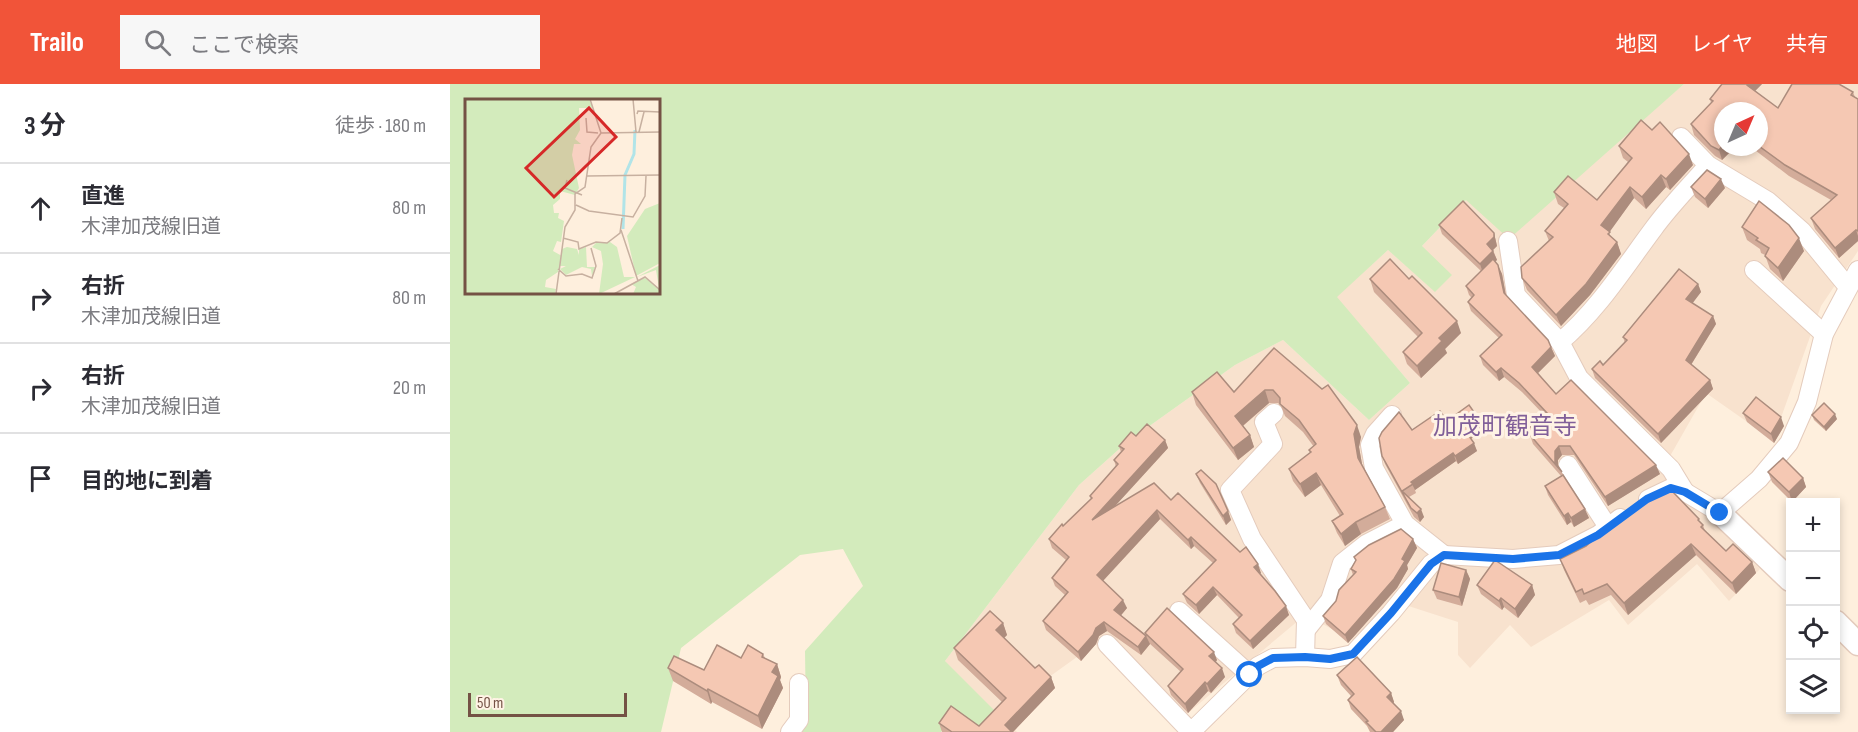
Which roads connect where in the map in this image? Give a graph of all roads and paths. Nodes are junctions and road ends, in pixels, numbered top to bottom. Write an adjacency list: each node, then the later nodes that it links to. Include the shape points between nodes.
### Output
1 (1680, 137): 2 (street)
2 (1708, 165): 6 (street, via 1768,201 1802,231); 8 (street, via 1655,227 1582,324)
3 (1508, 241): 8 (street, via 1516,295)
4 (1754, 270): 7 (street)
5 (1858, 270): 6 (street)
6 (1848, 287): 7 (street)
7 (1824, 334): 13 (street, via 1807,402 1789,443 1759,479)
8 (1560, 342): 12 (street, via 1579,378 1671,469)
9 (1274, 413): 20 (street, via 1264,423 1273,444 1230,490 1252,539 1306,620)
10 (1392, 415): 14 (street, via 1370,445 1374,468)
11 (1568, 465): 15 (street)
12 (1685, 492): 13 (street); 15 (street, via 1671,488 1647,499)
13 (1720, 513): 17 (street)
14 (1405, 524): 16 (street); 20 (street, via 1366,544 1342,563 1330,600)
15 (1608, 527): 16 (street, via 1559,555 1513,559)
16 (1444, 555): 23 (street, via 1431,564 1353,654 1330,659)
17 (1786, 574)
18 (1179, 611): 24 (street)
19 (1840, 626): 22 (street)
20 (1306, 630): 23 (street)
21 (1107, 644): 27 (street)
22 (1858, 644)
23 (1305, 657): 24 (street, via 1273,658)
24 (1250, 675): 27 (street)
25 (799, 684): 26 (street, via 799,720)
26 (790, 732)
27 (1191, 732)

